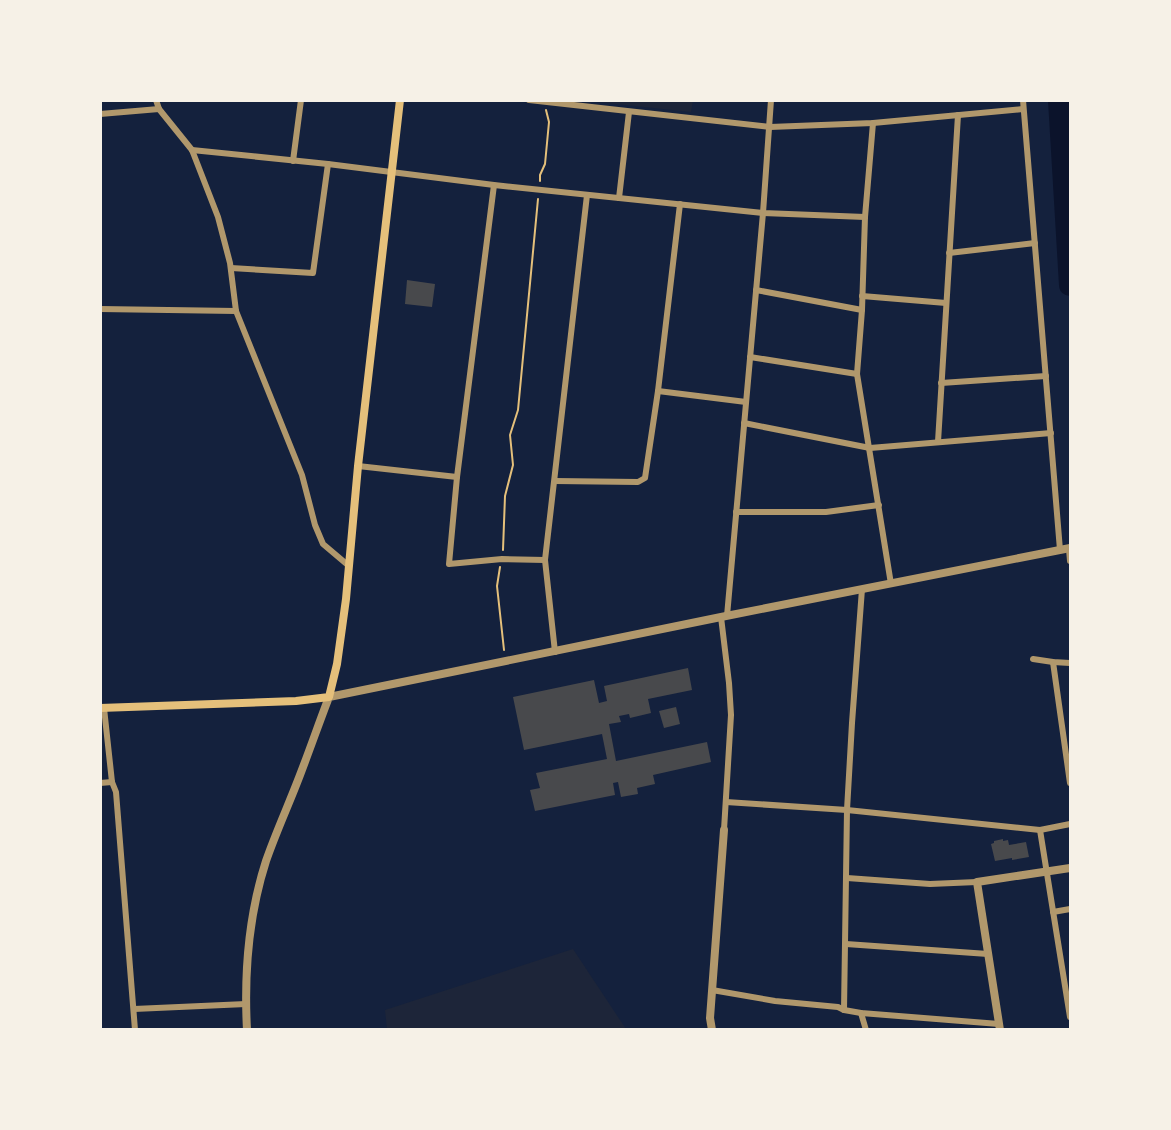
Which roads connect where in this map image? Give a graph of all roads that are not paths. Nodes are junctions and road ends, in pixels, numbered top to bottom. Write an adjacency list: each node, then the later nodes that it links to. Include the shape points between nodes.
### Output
1 (156, 100): 7 (street)
2 (301, 100): 15 (street)
3 (400, 100): 17 (main road)
4 (529, 100): 9 (street)
5 (771, 100): 13 (street)
6 (1023, 100): 8 (street)
7 (159, 109): 10 (street); 14 (street)
8 (1023, 109): 11 (street); 24 (street)
9 (629, 112): 13 (street); 20 (street)
10 (100, 114)
11 (958, 115): 12 (street); 25 (street)
12 (873, 123): 13 (street); 23 (street)
13 (770, 127): 22 (street)
14 (192, 150): 15 (street); 26 (street, via 218,217)
15 (293, 161): 16 (street)
16 (328, 164): 17 (street); 26 (street, via 313,273)
17 (393, 173): 18 (street); 43 (main road)
18 (494, 185): 19 (street); 44 (street)
19 (587, 195): 20 (street); 45 (street)
20 (619, 198): 21 (street)
21 (680, 204): 22 (street); 37 (street)
22 (763, 213): 23 (street); 27 (street)
23 (866, 217): 28 (street)
24 (1035, 243): 25 (street); 35 (street)
25 (950, 253): 29 (street)
26 (231, 268): 32 (street)
27 (756, 290): 31 (street); 33 (street)
28 (862, 296): 29 (street); 31 (street)
29 (946, 303): 36 (street)
30 (100, 309): 32 (street)
31 (862, 310): 34 (street)
32 (236, 311): 52 (street, via 302,475 323,544)
33 (750, 357): 34 (street); 38 (street)
34 (857, 374): 42 (street)
35 (1046, 376): 36 (street); 40 (street)
36 (942, 382): 41 (street)
37 (658, 391): 38 (street); 45 (street, via 645,478 638,482)
38 (746, 402): 39 (street)
39 (744, 423): 42 (street); 47 (street)
40 (1051, 433): 41 (street); 49 (street)
41 (938, 442): 42 (street)
42 (870, 448): 46 (street)
43 (358, 466): 44 (street); 52 (main road)
44 (457, 477): 50 (street, via 449,564)
45 (555, 481): 50 (street)
46 (879, 505): 47 (street, via 826,512); 53 (street)
47 (736, 512): 55 (street)
48 (1070, 548): 49 (street); 51 (street)
49 (1060, 550): 53 (street)
50 (545, 560): 56 (street)
51 (1071, 561)
52 (349, 566): 60 (main road)
53 (891, 584): 54 (street)
54 (861, 589): 55 (street); 66 (street)
55 (724, 616): 56 (street); 65 (street, via 731,715)
56 (555, 652): 60 (street)
57 (1033, 659): 58 (street)
58 (1053, 662): 59 (street); 64 (street)
59 (1071, 663)
60 (329, 697): 61 (main road); 79 (street, via 266,863 251,932)
61 (102, 708): 62 (street)
62 (112, 782): 63 (street); 80 (street, via 116,792)
63 (100, 783)
64 (1071, 783)
65 (726, 802): 66 (street); 68 (street)
66 (847, 810): 69 (street); 72 (street)
67 (1071, 824): 69 (street)
68 (724, 830): 78 (street)
69 (1040, 830): 71 (street)
70 (1071, 868): 71 (street)
71 (1047, 871): 73 (street); 75 (street)
72 (847, 878): 73 (street, via 930,885); 76 (street)
73 (977, 882): 77 (street)
74 (1071, 909): 75 (street)
75 (1053, 912): 83 (street)
76 (846, 944): 77 (street); 81 (street)
77 (988, 954): 84 (street)
78 (712, 990): 81 (street); 87 (street)
79 (246, 1004): 80 (street); 86 (street)
80 (134, 1009): 85 (street)
81 (844, 1010): 82 (street)
82 (861, 1013): 84 (street); 88 (street)
83 (1071, 1017)
84 (999, 1027)
85 (135, 1029)
86 (247, 1029)
87 (712, 1029)
88 (866, 1029)

